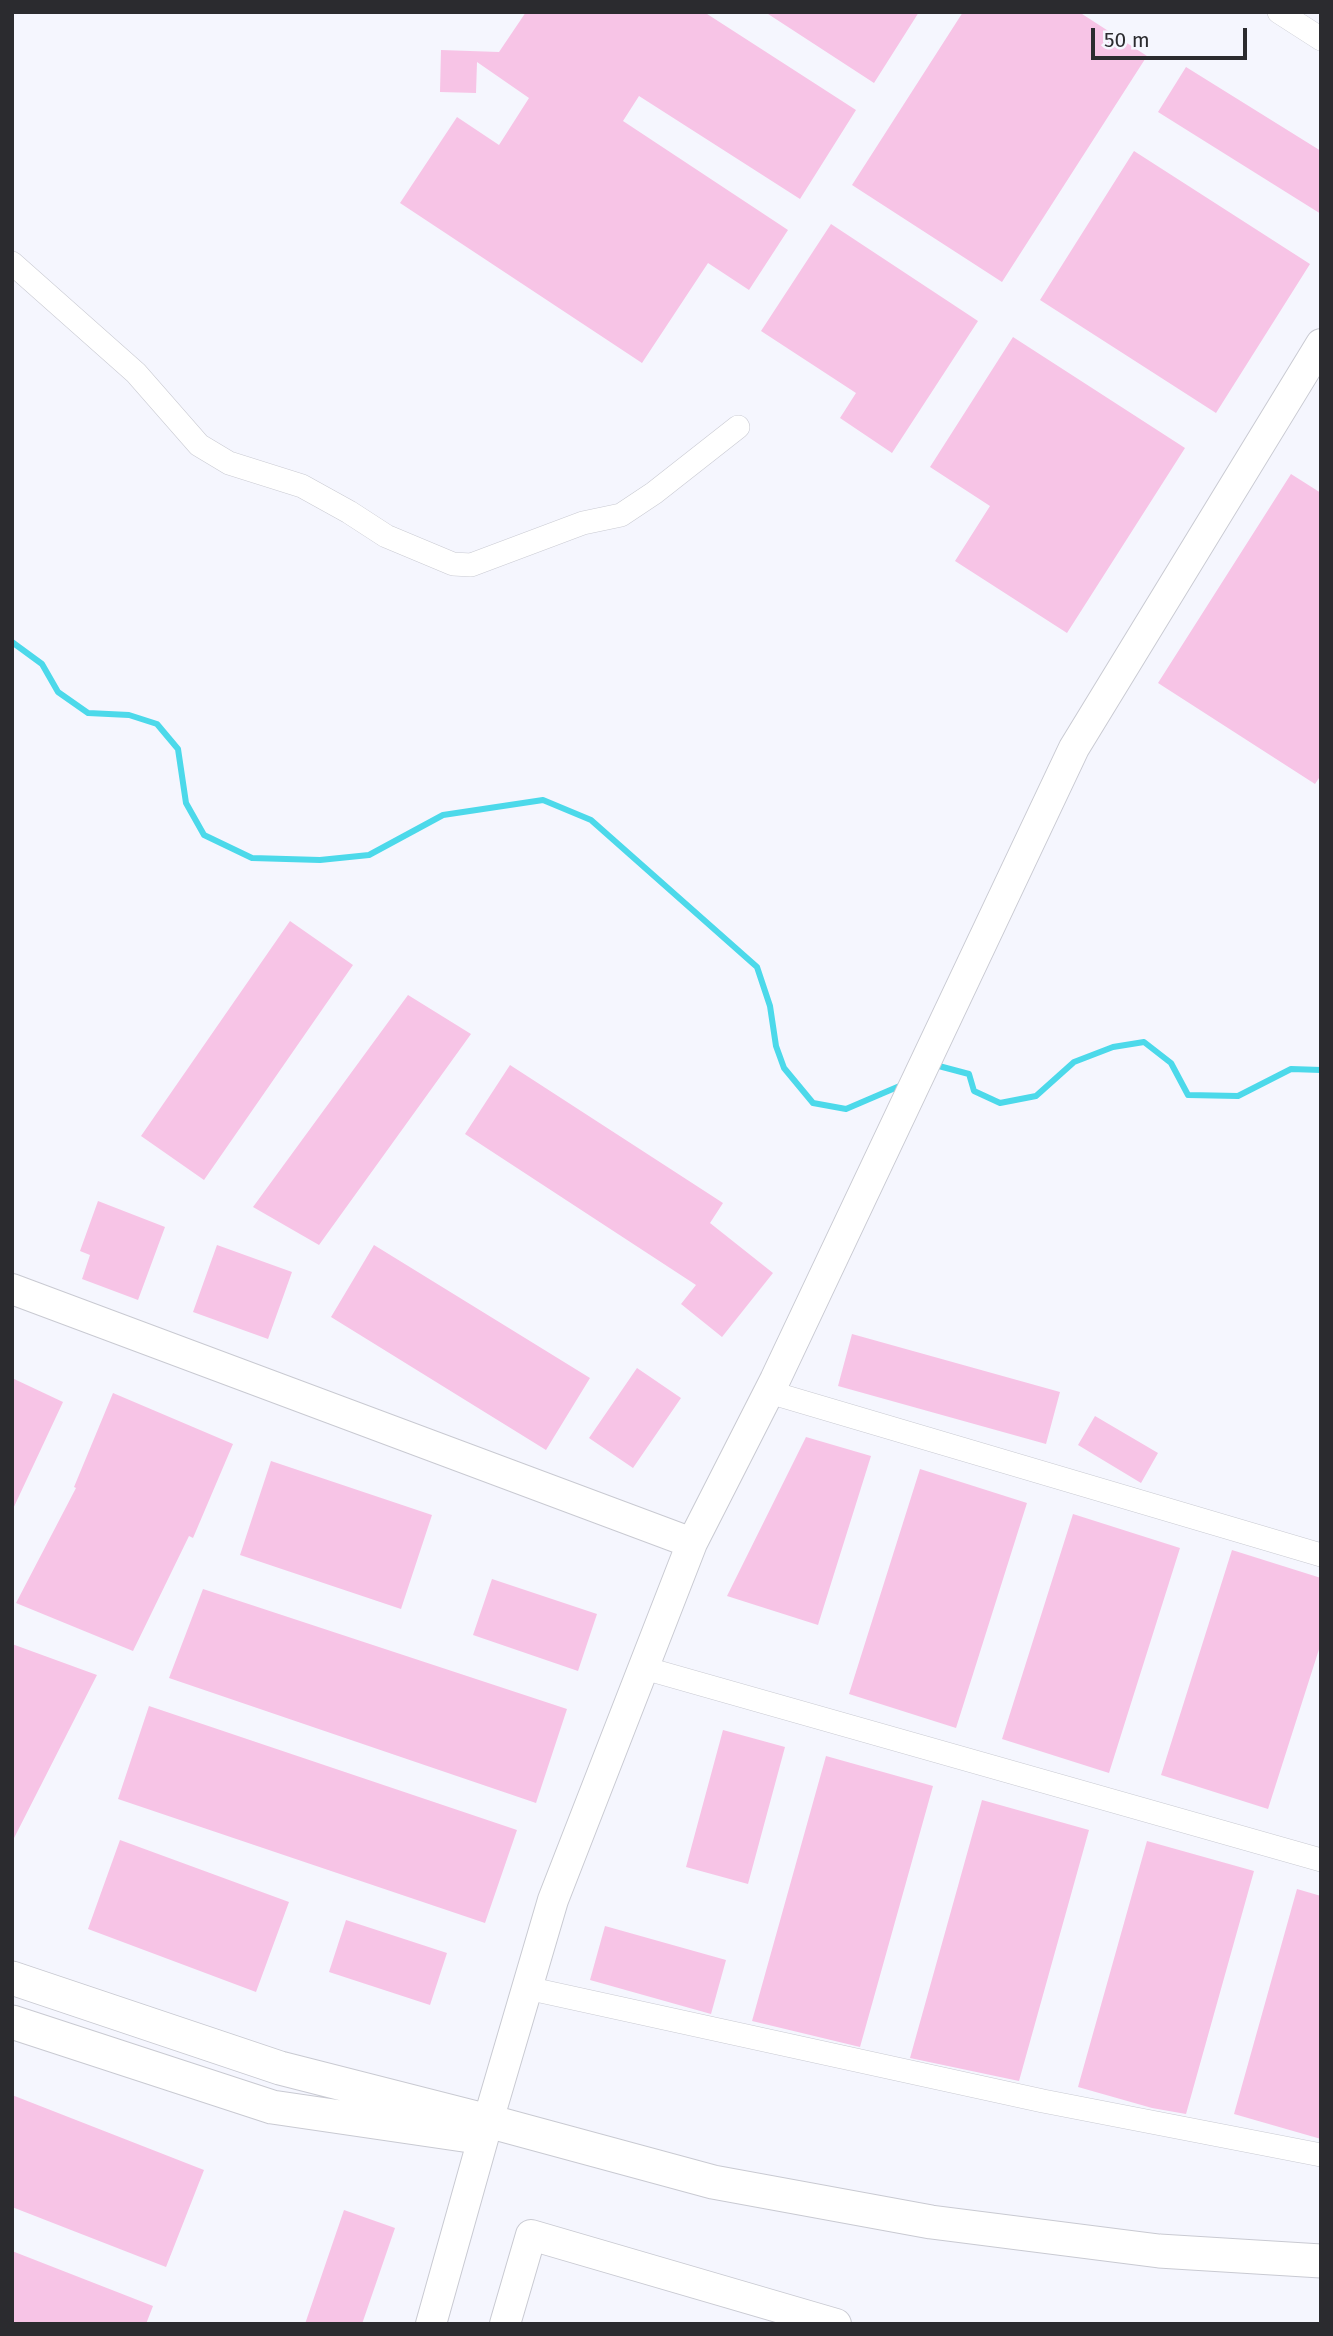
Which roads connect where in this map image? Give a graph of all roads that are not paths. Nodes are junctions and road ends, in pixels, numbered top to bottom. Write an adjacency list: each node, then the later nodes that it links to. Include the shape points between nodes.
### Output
1 (1279, 12): 2 (street)
2 (1321, 39)
3 (12, 263): 5 (street, via 136,373 199,445 229,463 302,486 386,536 453,564 471,565 583,523 621,515)
4 (1321, 344): 7 (street, via 1074,748)
5 (737, 427)
6 (12, 1289): 8 (street)
7 (769, 1392): 8 (street); 9 (street)
8 (692, 1543): 10 (street)
9 (1321, 1555)
10 (644, 1668): 11 (street); 13 (street, via 553,1900)
11 (1321, 1860)
12 (12, 1978): 15 (main road, via 280,2068)
13 (527, 1988): 15 (street); 16 (street, via 1043,2101)
14 (12, 2022): 15 (main road, via 272,2107)
15 (485, 2129): 17 (main road, via 713,2182 931,2222 1159,2251); 18 (main road, via 710,2197 929,2238 1158,2266); 19 (street)
16 (1321, 2155)
17 (1321, 2261)
18 (1321, 2277)
19 (431, 2324)
20 (505, 2324): 21 (street, via 531,2235)
21 (836, 2324)

